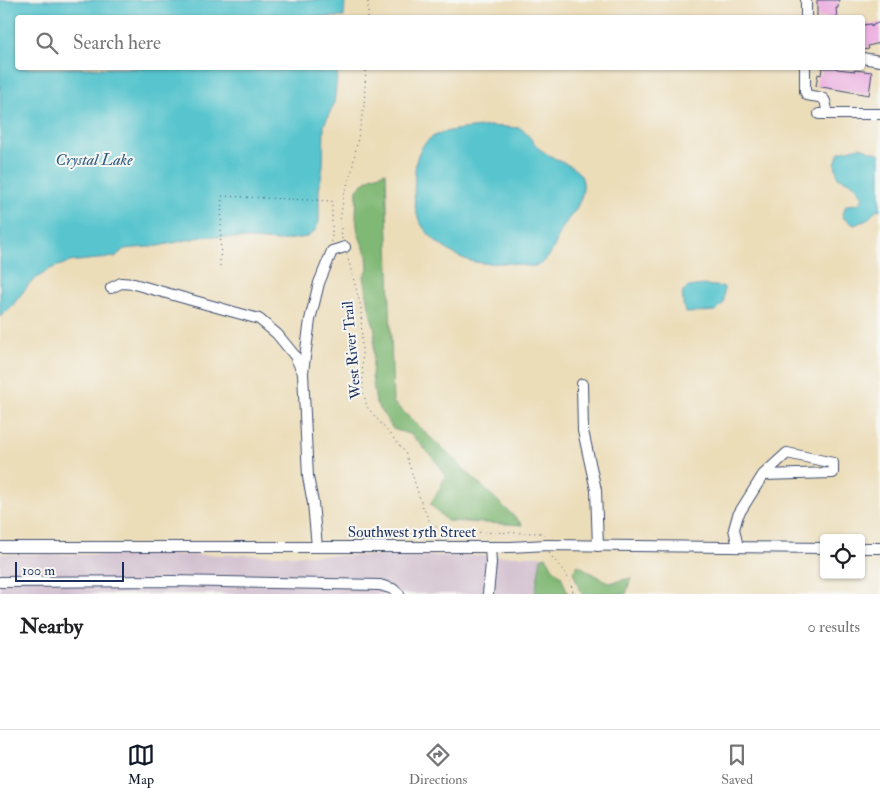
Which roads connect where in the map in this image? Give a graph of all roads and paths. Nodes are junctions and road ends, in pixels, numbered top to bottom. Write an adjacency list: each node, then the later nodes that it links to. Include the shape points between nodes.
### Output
1 (368, 0): 3 (path)
2 (806, 0): 4 (street)
3 (368, 15)
4 (806, 15)
5 (865, 58): 6 (street)
6 (880, 61)
7 (366, 70): 10 (path, West River Trail, via 363,114 340,220)
8 (805, 70): 9 (street, via 805,91 807,95 825,99 823,114)
9 (880, 114)
10 (344, 247): 11 (street); 17 (path, West River Trail, via 361,307 363,391 367,407 404,452 430,522 449,532 540,532 545,536)
11 (332, 251): 12 (path, via 332,201 222,196); 14 (street, via 319,283 310,320)
12 (220, 266)
13 (111, 288): 14 (street, via 121,283 134,284 259,319 295,356)
14 (303, 373): 20 (street, via 308,477)
15 (582, 384): 18 (street, via 583,432 596,490)
16 (763, 475): 16 (street, via 833,473 833,463 787,453); 22 (street, via 738,515 734,529)
17 (547, 545): 18 (street, Southwest 15th Street); 21 (street, Southwest 15th Street); 29 (path, West River Trail, via 549,553 570,579)
18 (598, 546): 22 (street, Southwest 15th Street)
19 (0, 547): 20 (street, Southwest 15th Street)
20 (317, 547): 21 (street, Southwest 15th Street)
21 (490, 547): 28 (street)
22 (738, 547): 23 (street, Southwest 15th Street)
23 (820, 548)
24 (865, 548): 25 (street)
25 (880, 548)
26 (0, 582): 27 (street, via 380,585 393,588)
27 (398, 594)
28 (488, 594)
29 (573, 594)

